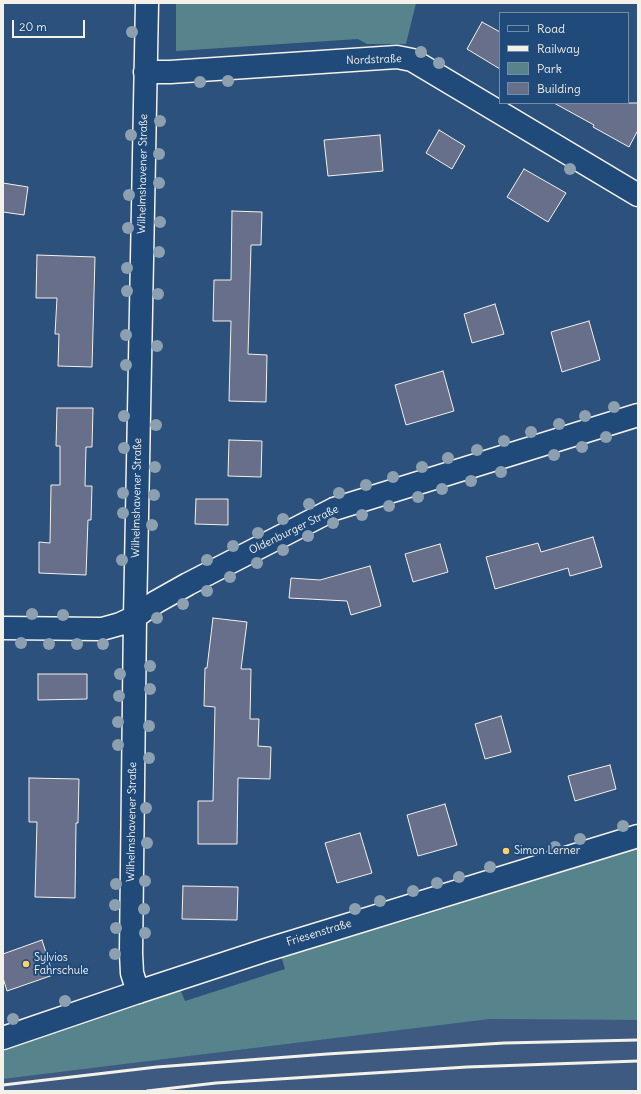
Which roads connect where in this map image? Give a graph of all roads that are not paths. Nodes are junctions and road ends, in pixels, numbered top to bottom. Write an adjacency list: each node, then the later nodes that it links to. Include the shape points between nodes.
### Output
1 (147, 3): 2 (street, Wilhelmshavener Straße)
2 (145, 72): 3 (street, Nordstraße, via 397,57 412,60); 5 (street, Wilhelmshavener Straße)
3 (638, 195)
4 (638, 415): 5 (street, Oldenburger Straße, via 334,509 188,584)
5 (135, 617): 6 (street, Oldenburger Straße, via 102,629); 8 (street, Wilhelmshavener Straße, via 131,968)
6 (3, 628)
7 (638, 836): 8 (street, Friesenstraße)
8 (138, 992): 9 (street, Friesenstraße)
9 (3, 1038)

